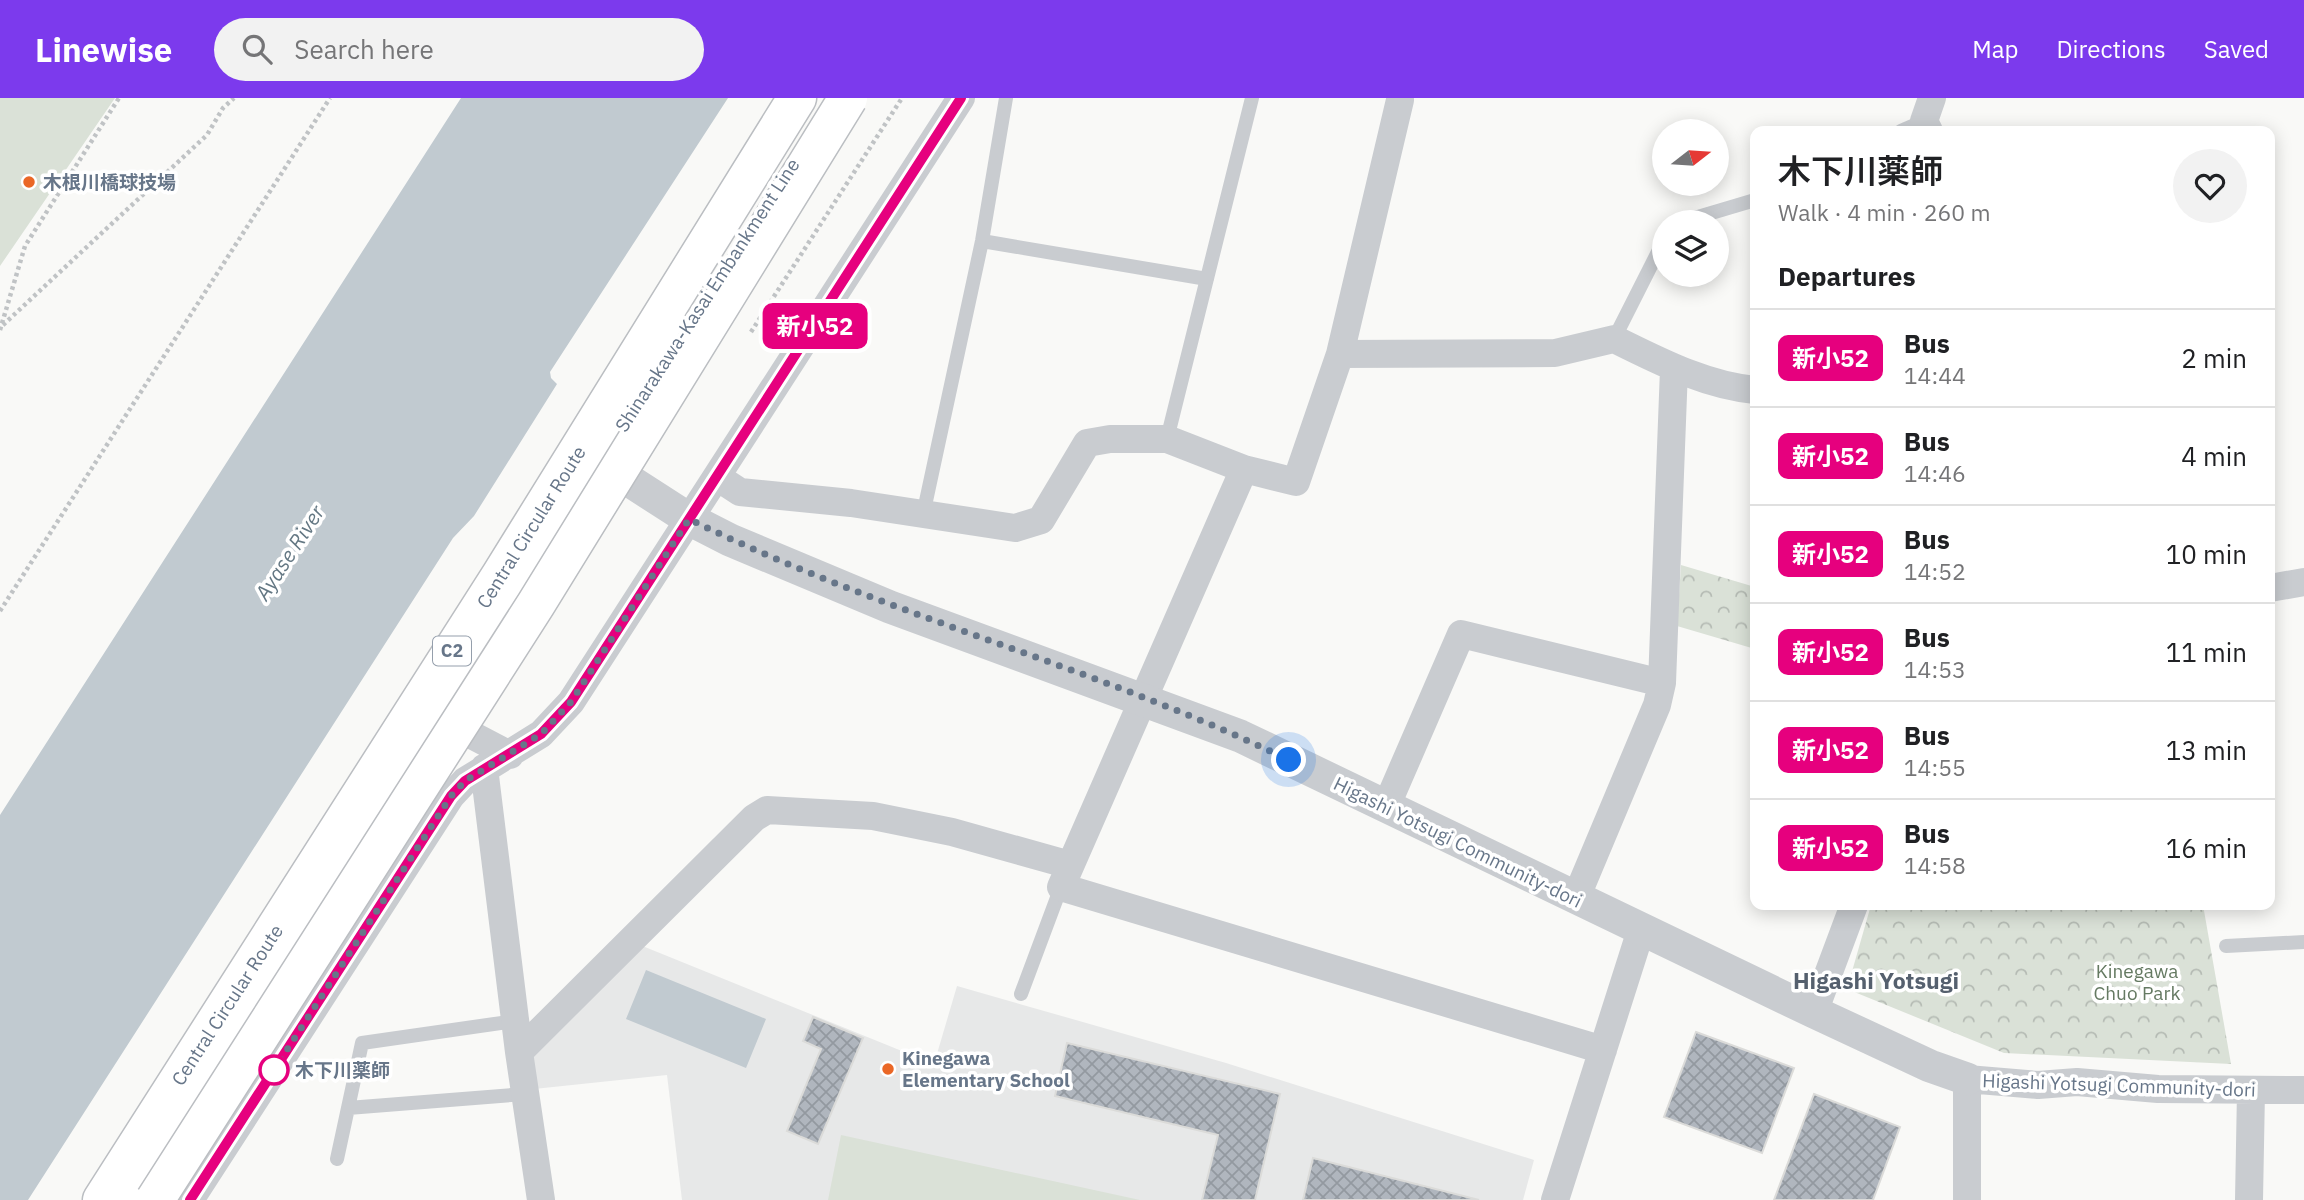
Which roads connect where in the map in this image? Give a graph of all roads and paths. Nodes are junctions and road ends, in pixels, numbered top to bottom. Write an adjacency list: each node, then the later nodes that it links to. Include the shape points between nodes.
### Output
1 (119, 98): 17 (path, via 25,246)
2 (234, 98): 17 (path, via 207,135)
3 (330, 98): 31 (path)
4 (797, 98): 55 (main road, Central Circular Route / C2, via 515,552)
5 (834, 98): 24 (main road, Shinarakawa-Kasai Embankment Line)
6 (848, 98): 57 (main road, C2, bridge, via 528,615)
7 (902, 98): 18 (path)
8 (961, 98): 26 (street)
9 (1006, 98): 14 (lane)
10 (1252, 98): 16 (lane)
11 (1394, 99): 20 (street)
12 (1750, 201): 13 (lane)
13 (1721, 210)
14 (982, 241): 16 (lane); 27 (lane)
15 (1652, 264): 19 (lane)
16 (1207, 279): 23 (lane)
17 (2, 328)
18 (747, 338)
19 (1614, 339): 20 (street, via 1556,353); 21 (street)
20 (1340, 354): 25 (street, via 1296,482)
21 (1675, 369): 22 (street, via 1730,388); 32 (street)
22 (1750, 390)
23 (1167, 439): 25 (street); 27 (street, via 1087,443 1041,520 1015,528)
24 (599, 461): 28 (street, Higashi Yotsugi Community-dori); 34 (main road, Shinarakawa-Kasai Embankment Line)
25 (1244, 469): 33 (street)
26 (717, 477): 27 (street, via 740,492); 28 (street)
27 (923, 514)
28 (689, 519): 33 (street, Higashi Yotsugi Community-dori, via 890,607); 35 (street, via 571,702 541,734)
29 (2304, 582): 30 (street)
30 (2275, 587)
31 (0, 611)
32 (1662, 683): 37 (street, via 1461,634); 39 (street, via 1657,705)
33 (1142, 698): 37 (street, Higashi Yotsugi Community-dori, via 1240,737); 38 (street)
34 (437, 717): 35 (street); 56 (main road, Shinarakawa-Kasai Embankment Line)
35 (510, 754): 36 (street)
36 (484, 768): 46 (street); 58 (street, via 451,796)
37 (1386, 807): 39 (street, Higashi Yotsugi Community-dori)
38 (1065, 876): 44 (lane); 47 (street); 48 (street, via 952,832 873,816 767,810)
39 (1576, 898): 41 (street, Higashi Yotsugi Community-dori)
40 (1852, 910): 45 (street)
41 (1641, 930): 45 (street, Higashi Yotsugi Community-dori); 47 (street)
42 (2304, 942): 43 (lane)
43 (2226, 946)
44 (1021, 994)
45 (1814, 1012): 49 (street, Higashi Yotsugi Community-dori)
46 (515, 1021): 48 (street); 53 (lane, via 362,1043)
47 (1603, 1050): 60 (street)
48 (519, 1052): 52 (street)
49 (1967, 1079): 51 (street, Higashi Yotsugi Community-dori); 61 (street)
50 (2304, 1090): 51 (street, Higashi Yotsugi Community-dori)
51 (2251, 1091): 62 (street)
52 (525, 1094): 53 (lane); 59 (street)
53 (348, 1108): 54 (lane)
54 (337, 1159)
55 (102, 1200)
56 (128, 1200)
57 (155, 1200)
58 (190, 1200)
59 (541, 1200)
60 (1555, 1200)
61 (1967, 1200)
62 (2249, 1200)

